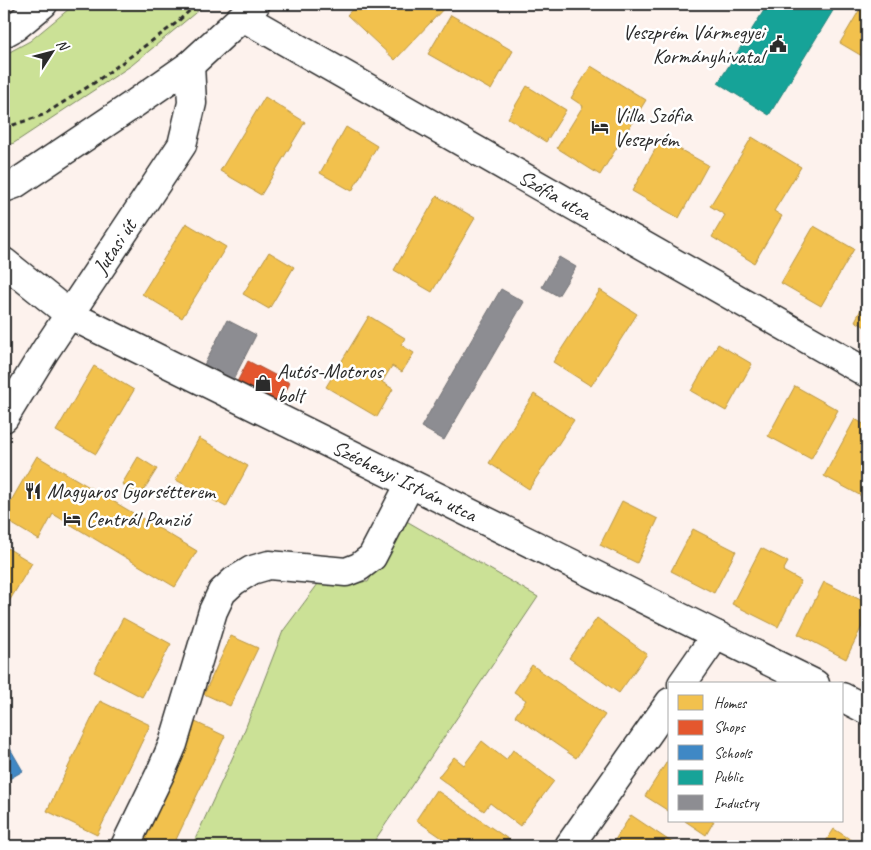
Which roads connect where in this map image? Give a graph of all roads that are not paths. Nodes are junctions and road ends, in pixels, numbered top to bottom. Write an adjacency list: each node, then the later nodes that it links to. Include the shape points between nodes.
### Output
1 (43, 4): 3 (street)
2 (250, 10): 4 (street); 8 (street, Szófia utca)
3 (4, 33)
4 (190, 65): 5 (street, via 15,184); 7 (street, Jutasi út, via 192,103 182,145)
5 (4, 188)
6 (4, 262): 7 (street, Széchenyi István utca)
7 (70, 314): 9 (street, Jutasi út); 10 (street, Széchenyi István utca)
8 (867, 373)
9 (5, 411)
10 (410, 484): 11 (street, Széchenyi István utca); 17 (street, via 372,557 359,568 346,572 269,565 252,570 222,592 213,611 172,744)
11 (716, 635): 12 (street); 13 (street, Széchenyi István utca)
12 (683, 682)
13 (811, 682)
14 (844, 698): 16 (street)
15 (668, 705): 18 (street)
16 (867, 710)
17 (125, 846)
18 (569, 846)

